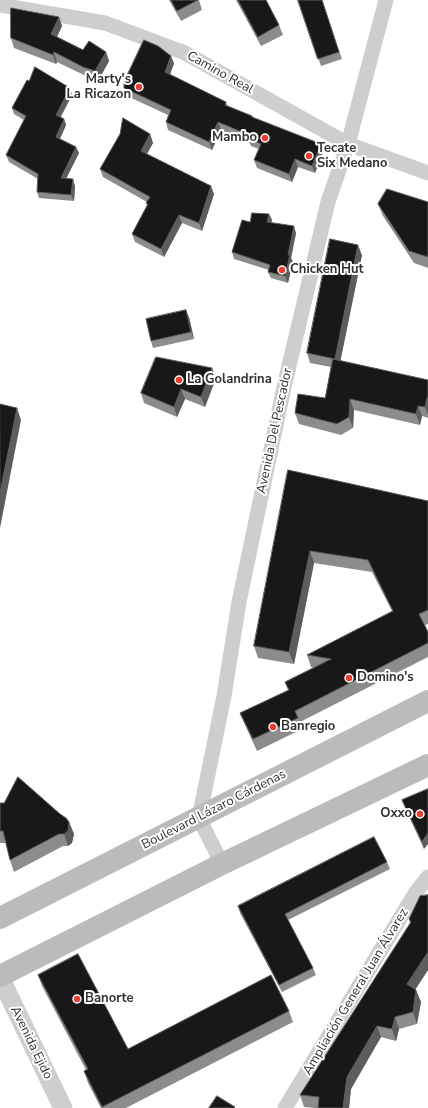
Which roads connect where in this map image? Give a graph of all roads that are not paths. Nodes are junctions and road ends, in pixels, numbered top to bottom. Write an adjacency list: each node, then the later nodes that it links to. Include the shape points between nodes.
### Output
1 (386, 0): 3 (street, Avenida Del Pescador)
2 (0, 5): 3 (street, Camino Real, via 105,23 185,53)
3 (348, 144): 4 (street, Camino Real); 7 (street, Avenida Del Pescador, via 328,202 270,451)
4 (428, 174)
5 (428, 701): 7 (main road, Boulevard Lázaro Cárdenas)
6 (428, 766): 8 (main road)
7 (199, 818): 8 (street); 11 (main road, Boulevard Lázaro Cárdenas)
8 (222, 864): 12 (main road)
9 (428, 877): 10 (street, Ampliación General Juan Álvarez)
10 (422, 888): 14 (street, Ampliación General Juan Álvarez)
11 (0, 918)
12 (0, 976): 13 (street, Avenida Ejido)
13 (63, 1108)
14 (285, 1108)

